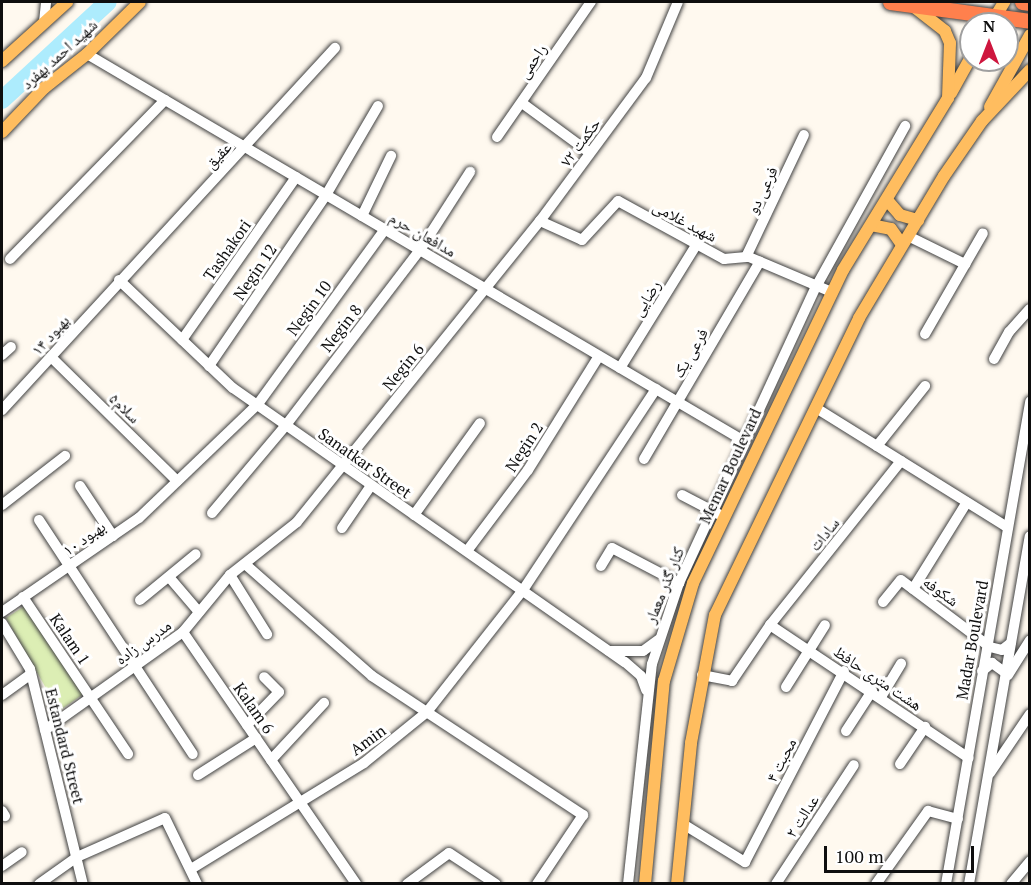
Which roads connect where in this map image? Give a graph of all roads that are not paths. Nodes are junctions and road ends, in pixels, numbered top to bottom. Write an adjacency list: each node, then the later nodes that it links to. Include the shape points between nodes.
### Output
1 (46, 2): 11 (street)
2 (67, 2): 11 (main road, شهید احمد بهفرد)
3 (140, 2): 15 (main road, شهید احمد بهفرد)
4 (591, 2): 22 (street, راحمی)
5 (678, 2): 30 (street, حکمت ۷۲, via 646,78)
6 (890, 2): 9 (highway)
7 (1022, 2): 8 (highway)
8 (1029, 3)
9 (911, 4): 10 (highway); 20 (main road, Memar Boulevard, via 945,31 950,44)
10 (998, 12)
11 (44, 22): 16 (main road, شهید احمد بهفرد)
12 (1029, 35): 14 (main road)
13 (335, 48): 29 (street, عقیق)
14 (1019, 48)
15 (87, 54): 21 (street, مدافعان حرم); 26 (main road, شهید احمد بهفرد, via 44,88)
16 (2, 61)
17 (1029, 70): 24 (main road)
18 (963, 72): 20 (main road, Memar Boulevard)
19 (1004, 72): 24 (main road)
20 (948, 98): 35 (main road, Memar Boulevard)
21 (165, 100): 29 (street, مدافعان حرم); 46 (street)
22 (522, 103): 28 (street, راحمی); 30 (street)
23 (378, 106): 34 (street, Negin 12)
24 (982, 121): 37 (main road)
25 (905, 126): 50 (street, کنار گذر معمار)
26 (2, 132)
27 (804, 135): 45 (street, فرعی دو)
28 (497, 137)
29 (245, 147): 33 (street, مدافعان حرم); 49 (street, عقیق)
30 (590, 153): 38 (street, حکمت ۷۲)
31 (391, 156): 36 (street)
32 (470, 172): 44 (street, Negin 8)
33 (296, 177): 34 (street, مدافعان حرم); 55 (street, Tashakori)
34 (326, 195): 36 (street, مدافعان حرم); 61 (street, Negin 12)
35 (887, 200): 37 (main road, via 900,215); 39 (main road, Memar Boulevard)
36 (362, 216): 40 (street, مدافعان حرم)
37 (918, 220): 42 (main road)
38 (540, 221): 43 (street, شهید غلامی, via 582,240 618,201); 51 (street, حکمت ۷۲)
39 (871, 225): 42 (main road, via 891,229); 52 (main road, Memar Boulevard)
40 (385, 229): 44 (street, مدافعان حرم); 67 (street, Negin 10)
41 (983, 232): 48 (street)
42 (905, 240): 48 (street); 68 (main road, via 859,318)
43 (697, 244): 45 (street, شهید غلامی, via 724,259); 62 (street, رضایی)
44 (420, 250): 51 (street, مدافعان حرم); 71 (street, Negin 8)
45 (746, 257): 47 (street, شهید غلامی)
46 (10, 259)
47 (760, 261): 50 (street, شهید غلامی); 66 (street, فرعی یک)
48 (965, 264): 54 (street)
49 (119, 280): 55 (street, Sanatkar Street); 59 (street, بهبود ۱۴)
50 (817, 285): 52 (street, شهید غلامی); 72 (street, کنار گذر معمار)
51 (485, 288): 58 (street, مدافعان حرم); 77 (street, Negin 6)
52 (832, 292): 87 (main road, Memar Boulevard)
53 (1029, 309): 60 (street, via 1009,332)
54 (926, 334)
55 (182, 340): 61 (street, Sanatkar Street)
56 (11, 347): 57 (street)
57 (2, 355)
58 (599, 356): 62 (street, مدافعان حرم); 93 (street, Negin 2, via 528,470)
59 (51, 357): 69 (street, بهبود ۱۴); 78 (street, سلام۵)
60 (994, 359)
61 (209, 366): 67 (street, Sanatkar Street)
62 (620, 368): 64 (street, مدافعان حرم)
63 (924, 386): 73 (street)
64 (656, 389): 66 (street, مدافعان حرم); 102 (street, Amin)
65 (1029, 401): 89 (street, Madar Boulevard)
66 (680, 403): 72 (street, مدافعان حرم); 75 (street, فرعی یک)
67 (258, 404): 71 (street, Sanatkar Street); 78 (street, Negin 10)
68 (816, 408): 73 (street); 124 (main road, via 715,615)
69 (2, 410)
70 (480, 423): 86 (street)
71 (286, 425): 77 (street, Sanatkar Street); 85 (street, Negin 8)
72 (744, 441): 84 (street, کنار گذر معمار)
73 (877, 446): 76 (street)
74 (65, 456): 83 (street)
75 (644, 459)
76 (901, 461): 82 (street); 109 (street, سادات)
77 (343, 466): 80 (street, Sanatkar Street); 95 (street, Negin 6, via 297,522)
78 (177, 481): 91 (street, بهبود ۱۰)
79 (80, 486): 91 (street)
80 (370, 486): 86 (street, Sanatkar Street); 90 (street)
81 (682, 495): 84 (street)
82 (967, 502): 89 (street); 101 (street)
83 (2, 505)
84 (711, 512): 87 (street); 100 (street, کنار گذر معمار)
85 (212, 513)
86 (414, 515): 93 (street, Sanatkar Street)
87 (724, 517): 165 (main road, Memar Boulevard, via 693,583 664,681)
88 (39, 520): 97 (street)
89 (1007, 527): 115 (street, Madar Boulevard)
90 (342, 528)
91 (113, 536): 97 (street, بهبود ۱۰)
92 (1029, 536): 116 (street)
93 (467, 551): 102 (street, Sanatkar Street)
94 (196, 554): 99 (street)
95 (244, 564): 98 (street, مدرس زاده); 133 (street, via 372,676)
96 (601, 566): 100 (street, via 612,548)
97 (68, 567): 103 (street, بهبود ۱۰); 120 (street)
98 (230, 575): 107 (street, مدرس زاده); 112 (street)
99 (169, 577): 104 (street); 107 (street)
100 (679, 583): 113 (street, کنار گذر معمار)
101 (913, 589): 105 (street, شکوفه, via 901,580); 115 (street, شکوفه)
102 (523, 590): 118 (street, Sanatkar Street); 133 (street, Amin)
103 (23, 597): 106 (street, بهبود ۱۰); 130 (street, Kalam 1)
104 (140, 600)
105 (884, 602)
106 (2, 612)
107 (200, 612): 111 (street, مدرس زاده)
108 (2, 623): 123 (street, Estandard Street)
109 (770, 625): 117 (street, هشت متری حافظ); 124 (street, سادات, via 732,681)
110 (825, 625): 117 (street)
111 (183, 632): 120 (street, مدرس زاده); 135 (street, Kalam 6)
112 (267, 634)
113 (658, 640): 118 (street, via 643,651); 131 (street, کنار گذر معمار)
114 (1029, 640): 126 (street)
115 (987, 642): 116 (street, via 1002,650); 122 (street, Madar Boulevard)
116 (1011, 644): 126 (street)
117 (809, 650): 121 (street, هشت متری حافظ); 127 (street)
118 (609, 651): 131 (street, Sanatkar Street, via 641,676)
119 (901, 664): 128 (street)
120 (135, 667): 130 (street, مدرس زاده); 141 (street)
121 (844, 671): 128 (street, هشت متری حافظ); 150 (street, محبت ۴, via 745,862)
122 (981, 672): 126 (street, via 998,663); 142 (street, Madar Boulevard)
123 (31, 674): 129 (street); 137 (street, Estandard Street)
124 (702, 675): 150 (main road)
125 (264, 677): 135 (street, via 279,692)
126 (1006, 677): 147 (street)
127 (786, 687)
128 (877, 694): 136 (street, هشت متری حافظ); 138 (street)
129 (2, 695)
130 (92, 698): 137 (street, مدرس زاده); 140 (street, Kalam 1)
131 (647, 698): 164 (street, کنار گذر معمار)
132 (324, 703): 143 (street)
133 (427, 712): 148 (street, Amin, via 364,763); 163 (street, via 583,815)
134 (1029, 714): 147 (street)
135 (247, 725): 139 (street, Kalam 6)
136 (925, 727): 142 (street, هشت متری حافظ); 144 (street)
137 (45, 730): 152 (street, Estandard Street)
138 (846, 731)
139 (256, 738): 143 (street, Kalam 6); 146 (street)
140 (128, 754)
141 (193, 754)
142 (969, 758): 149 (street, Madar Boulevard)
143 (271, 760): 148 (street, Kalam 6)
144 (900, 764)
145 (854, 765): 167 (street, عدالت ۲)
146 (198, 775)
147 (987, 776): 170 (street)
148 (300, 802): 155 (street, Amin); 160 (street, Kalam 6)
149 (958, 819): 168 (street, via 928,812); 169 (street, Madar Boulevard)
150 (683, 824): 166 (main road)
151 (22, 852): 154 (street)
152 (77, 857): 155 (street, via 165,818); 157 (street); 158 (street, Estandard Street)
153 (1029, 861): 171 (street)
154 (2, 866)
155 (191, 869): 159 (street)
156 (481, 880): 161 (street, via 448,853); 162 (street)
157 (39, 884)
158 (83, 884)
159 (197, 884)
160 (356, 884)
161 (407, 884)
162 (496, 884)
163 (537, 884)
164 (628, 884)
165 (645, 884)
166 (677, 884)
167 (776, 884)
168 (876, 884)
169 (946, 884)
170 (969, 884)
171 (1011, 884)

